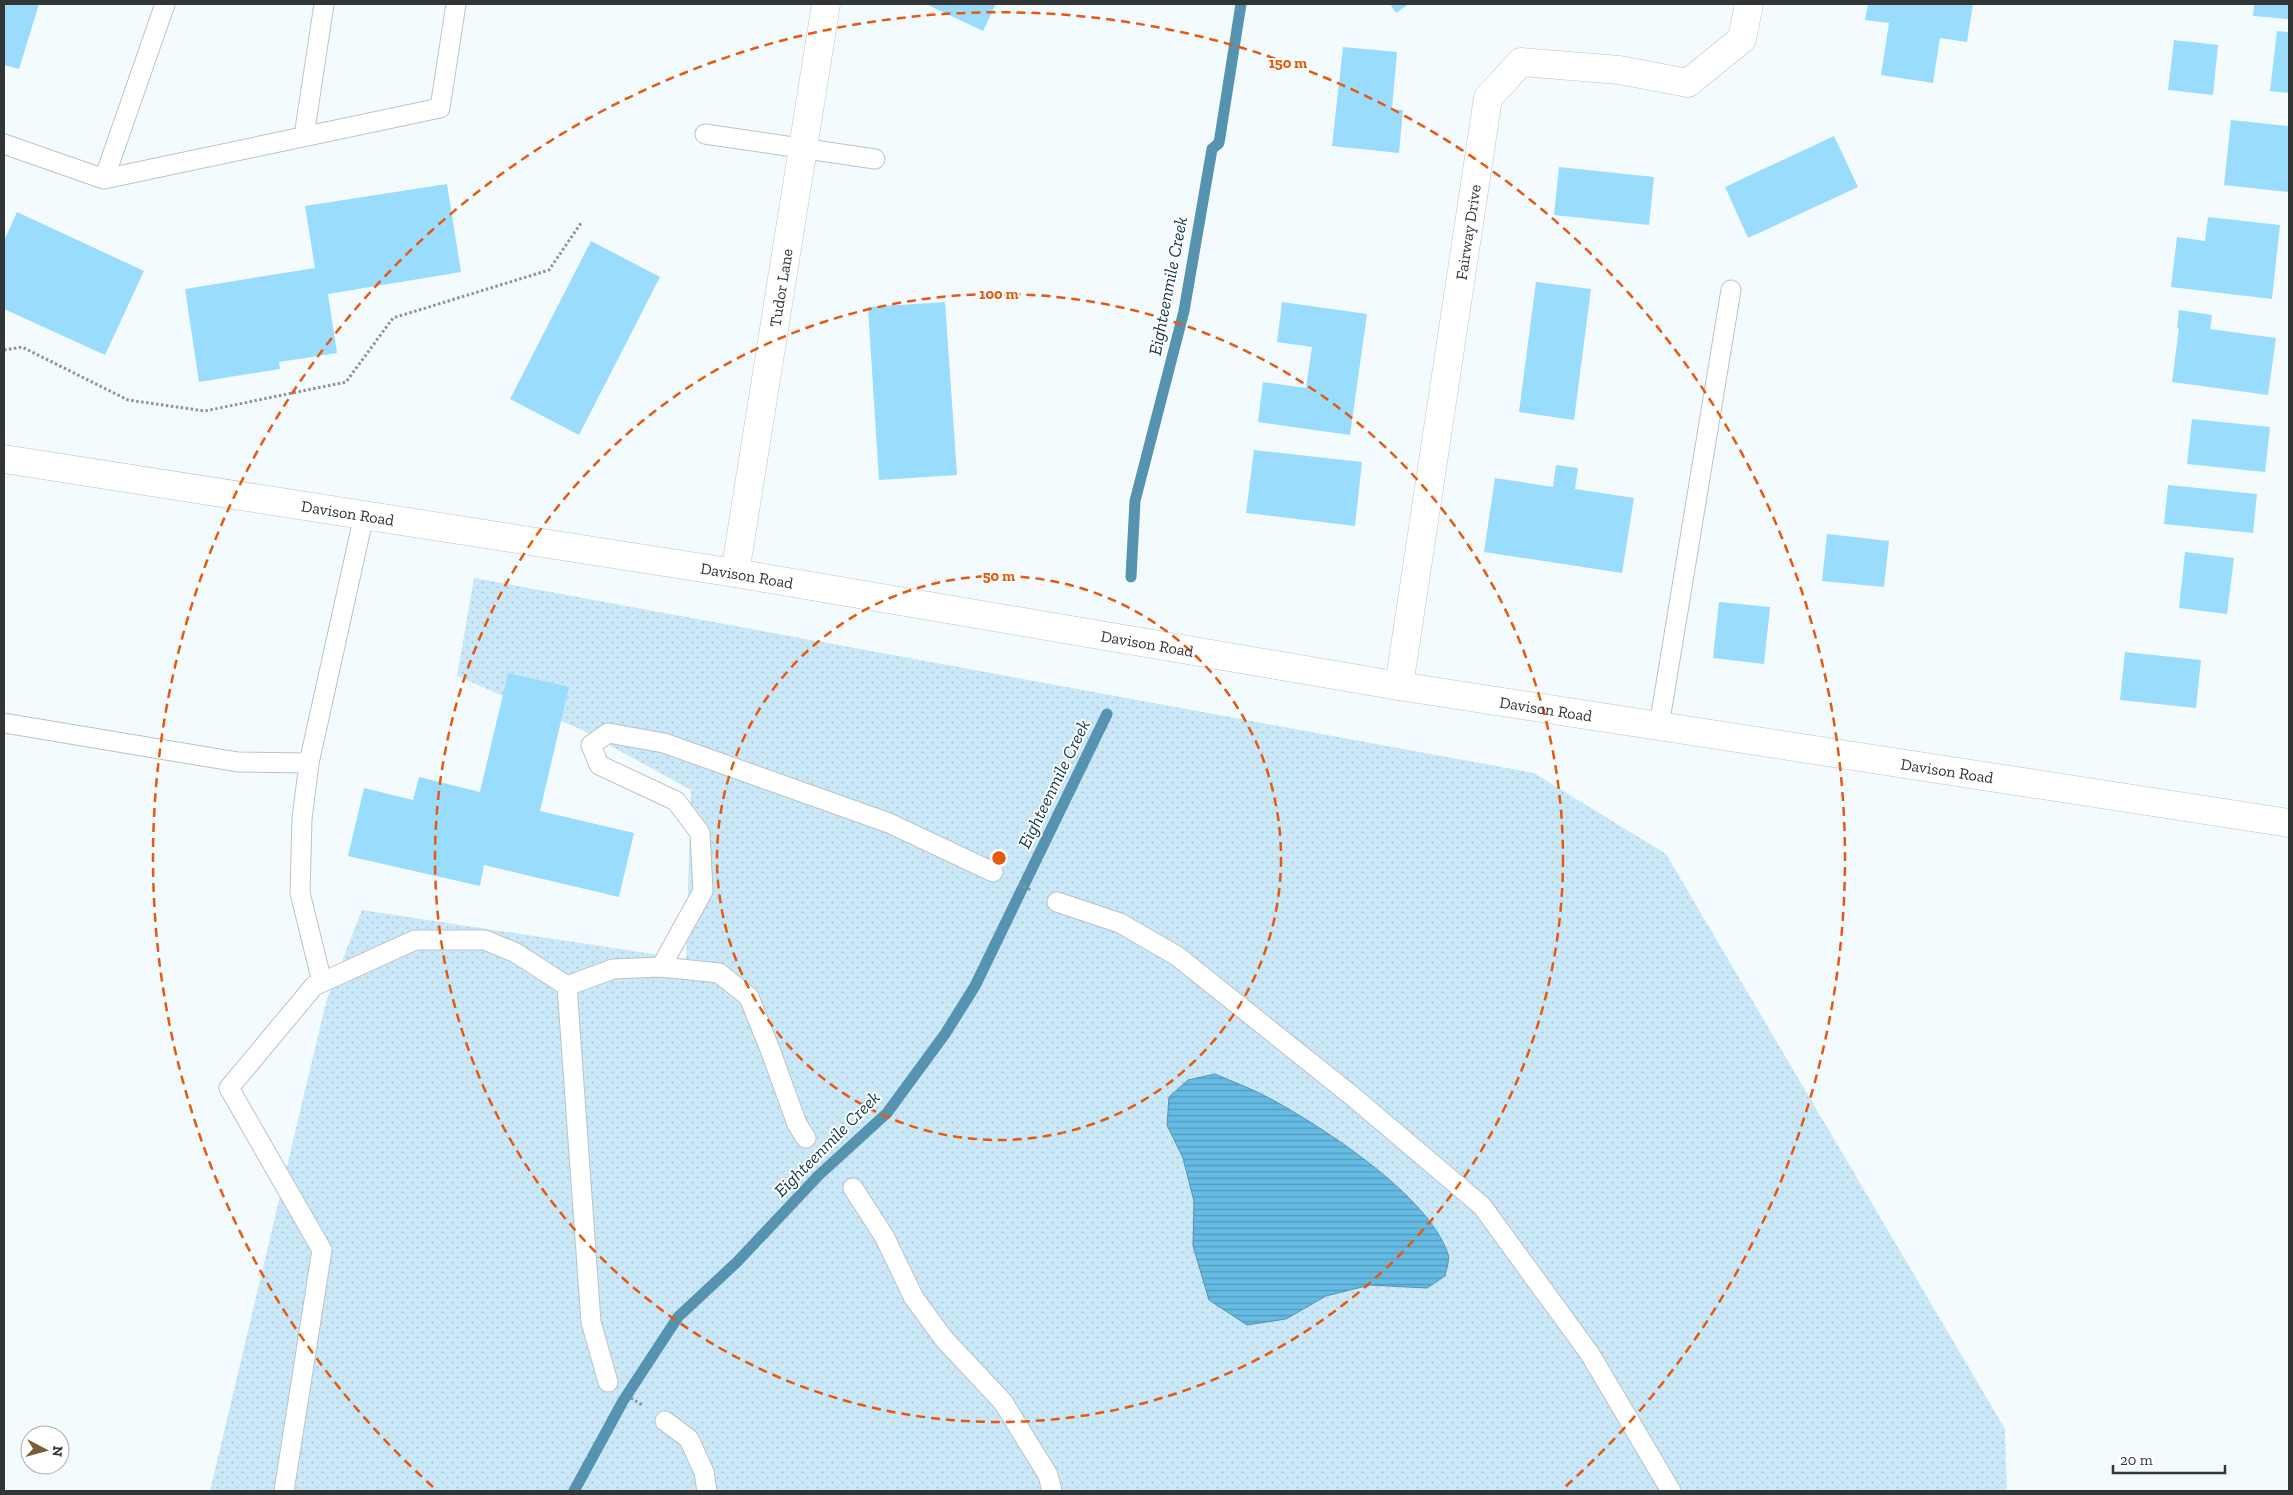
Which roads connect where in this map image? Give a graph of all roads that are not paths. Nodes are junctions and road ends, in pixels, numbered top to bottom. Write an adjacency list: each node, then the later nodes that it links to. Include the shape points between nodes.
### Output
1 (165, 4): 11 (lane)
2 (324, 4): 7 (lane)
3 (456, 4): 7 (lane, via 440,108)
4 (826, 4): 9 (street, Tudor Lane)
5 (1749, 4): 16 (street, Fairway Drive, via 1742,39 1688,83 1619,70 1521,62 1488,98)
6 (705, 134): 9 (lane)
7 (304, 136): 11 (lane)
8 (4, 144): 11 (lane)
9 (803, 149): 10 (lane); 15 (street, Tudor Lane)
10 (875, 159)
11 (104, 179)
12 (1731, 290): 18 (lane)
13 (4, 460): 14 (street, Davison Road)
14 (364, 515): 15 (street, Davison Road); 19 (lane)
15 (735, 572): 16 (street, Davison Road)
16 (1399, 686): 18 (street, Davison Road)
17 (4, 723): 19 (lane, via 238,762)
18 (1659, 726): 20 (street, Davison Road)
19 (309, 763): 24 (lane, via 302,819 300,893)
20 (2289, 823)
21 (993, 872): 23 (lane, via 879,820 664,742 608,734 591,745 599,765 676,801 700,833 703,892)
22 (1057, 902): 33 (lane, via 1120,923 1177,956 1351,1095 1482,1206 1590,1354)
23 (661, 967): 25 (lane, via 613,969); 26 (lane, via 719,973 749,997 797,1124)
24 (322, 982): 25 (lane, via 415,940 485,940 516,953); 30 (lane, via 314,986 229,1088 322,1250)
25 (567, 986): 28 (lane, via 591,1322)
26 (806, 1138)
27 (854, 1188): 32 (lane, via 884,1236 914,1298 944,1339 1003,1402 1048,1475)
28 (608, 1382)
29 (665, 1421): 31 (lane, via 689,1439 704,1472)
30 (284, 1491)
31 (707, 1491)
32 (1052, 1491)
33 (1671, 1491)

